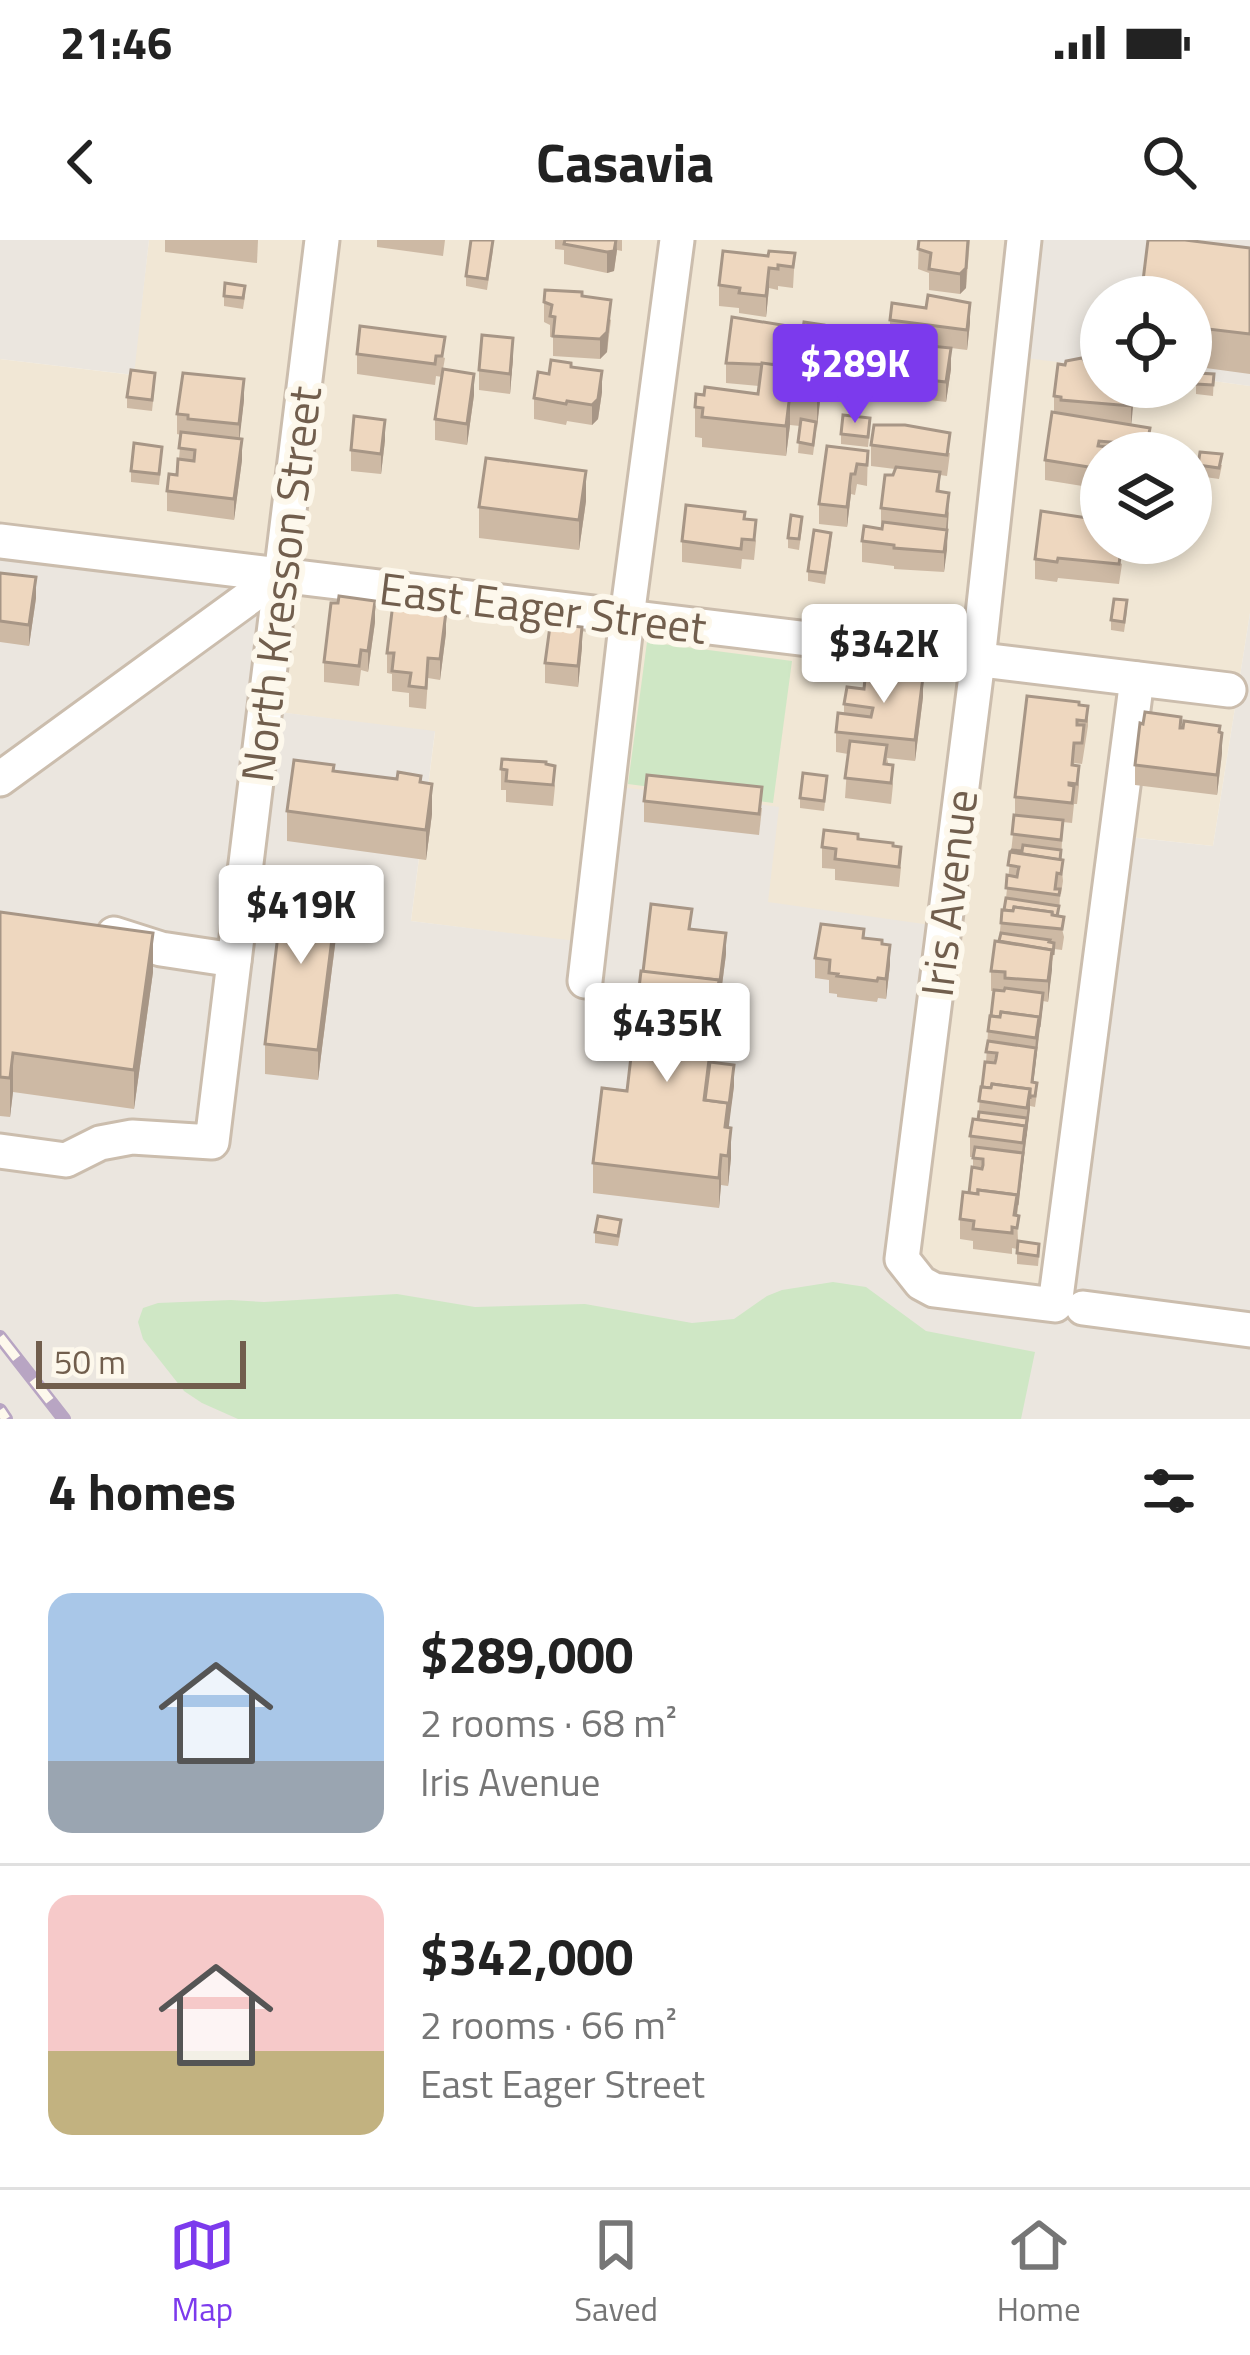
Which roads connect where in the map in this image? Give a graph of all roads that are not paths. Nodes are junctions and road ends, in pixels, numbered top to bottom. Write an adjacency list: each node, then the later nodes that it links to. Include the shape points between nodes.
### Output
1 (322, 240): 5 (street, North Kresson Street)
2 (677, 240): 6 (street)
3 (1024, 240): 7 (street, Iris Avenue)
4 (0, 541): 5 (street, East Eager Street)
5 (280, 575): 6 (street, East Eager Street); 10 (street); 12 (street, North Kresson Street)
6 (627, 617): 7 (street, East Eager Street); 13 (street)
7 (978, 660): 8 (street, East Eager Street); 15 (street, Iris Avenue, via 902,1259 934,1290)
8 (1137, 679): 9 (street, East Eager Street); 15 (street)
9 (1229, 690)
10 (0, 779)
11 (82, 924): 12 (street, via 161,949)
12 (234, 960): 14 (street, North Kresson Street, via 212,1142 132,1136 66,1160)
13 (585, 981)
14 (0, 1150)
15 (1069, 1307): 16 (street)
16 (1250, 1330)

